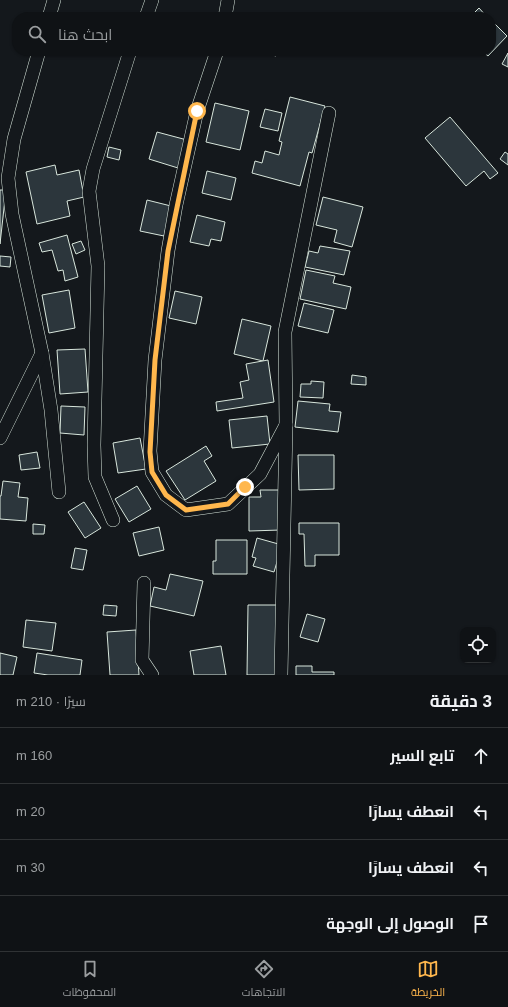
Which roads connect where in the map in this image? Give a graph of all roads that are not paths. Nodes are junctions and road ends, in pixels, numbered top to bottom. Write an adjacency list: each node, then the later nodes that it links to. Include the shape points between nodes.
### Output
1 (54, 0): 4 (street)
2 (152, 0): 5 (street)
3 (228, 0): 6 (street)
4 (50, 12)
5 (148, 12)
6 (226, 12)
7 (38, 56): 11 (street, via 14,140 8,178 12,214)
8 (128, 56): 15 (street, via 93,169 89,191 98,266 94,445 96,476)
9 (215, 56): 12 (street, via 197,111 168,251 155,360 150,452 152,472 166,495 186,510 228,504 260,474)
10 (329, 113): 12 (street, via 285,332)
11 (42, 353): 13 (street); 14 (street, via 51,410)
12 (286, 425): 18 (street)
13 (0, 438)
14 (59, 492)
15 (113, 520)
16 (144, 583): 17 (street, via 142,660)
17 (152, 675)
18 (281, 675)

